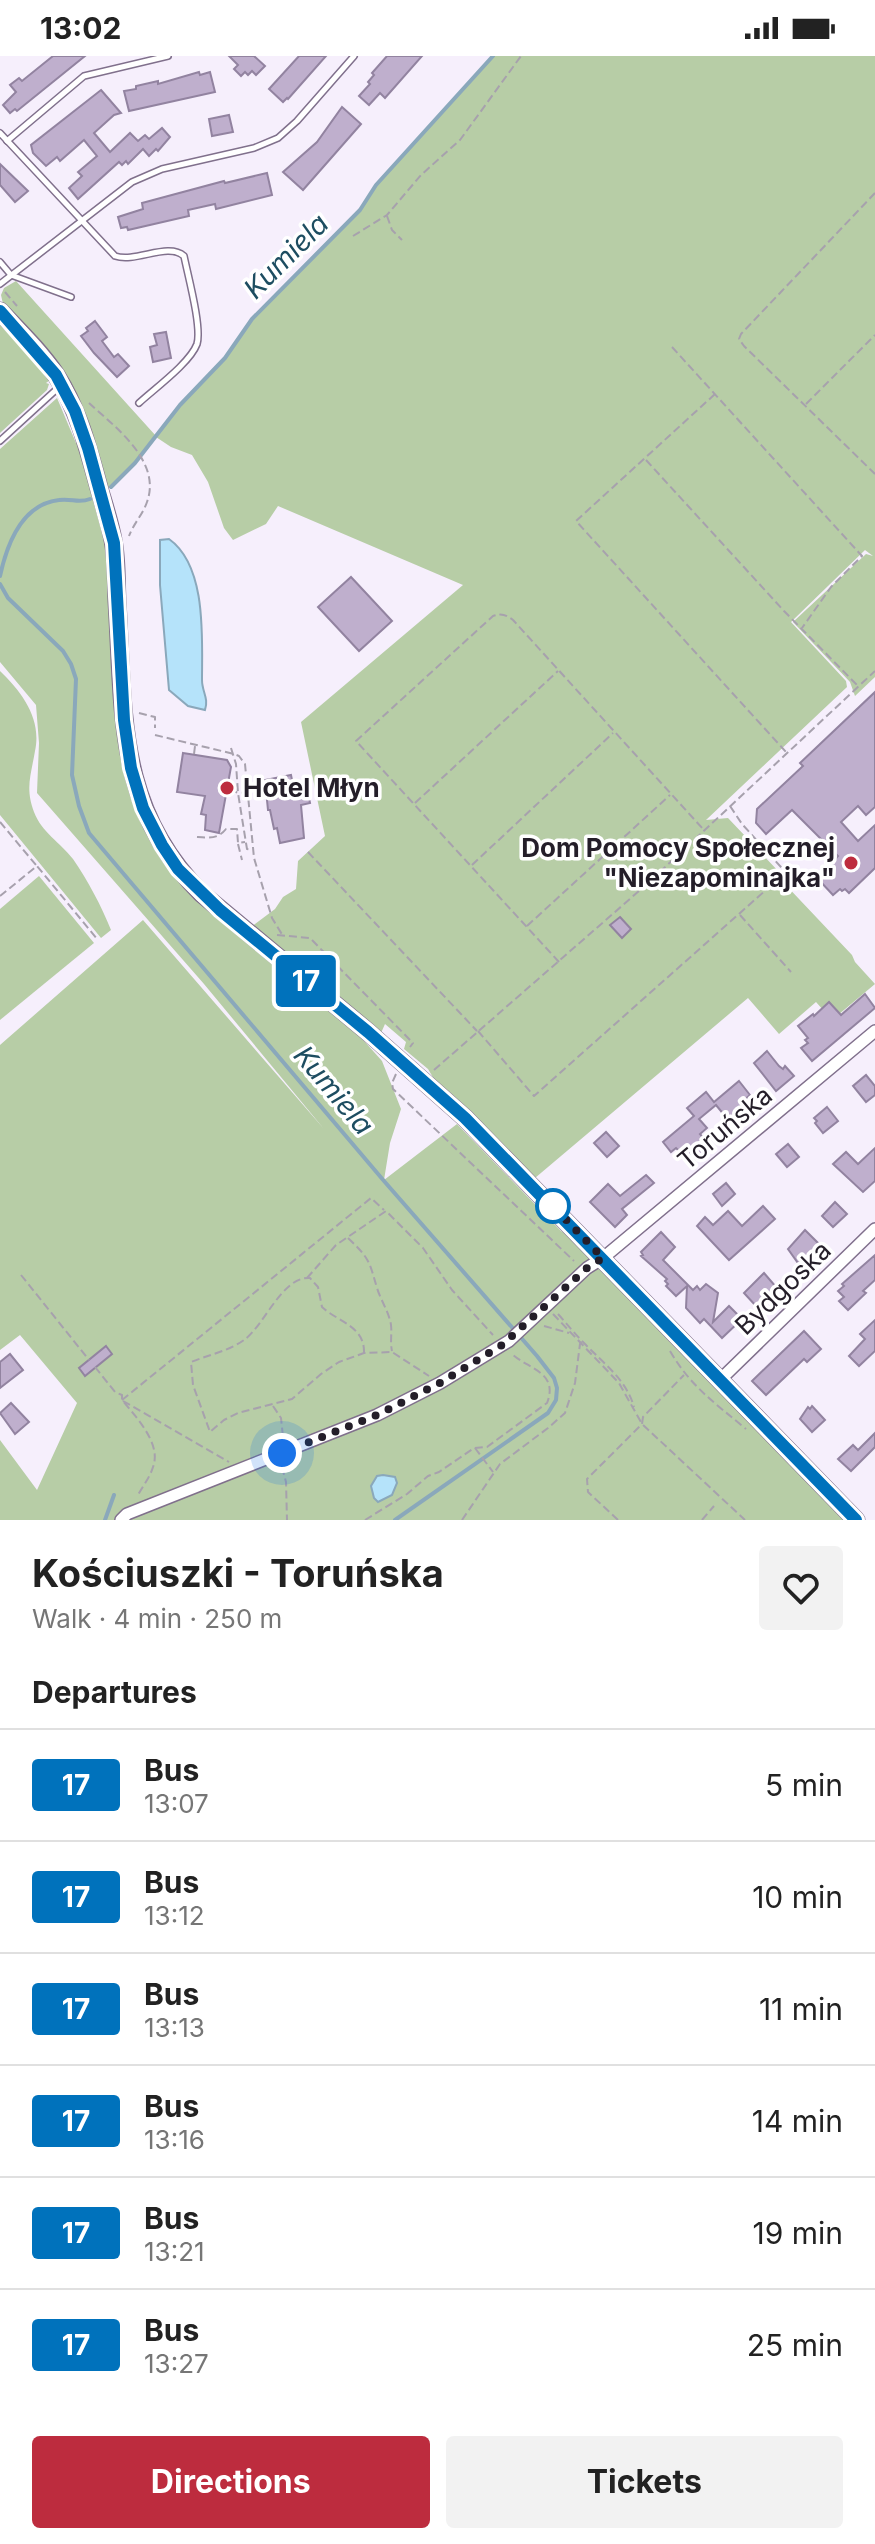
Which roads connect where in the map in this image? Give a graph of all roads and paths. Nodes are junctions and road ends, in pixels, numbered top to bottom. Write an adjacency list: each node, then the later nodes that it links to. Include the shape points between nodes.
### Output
1 (168, 56): 5 (lane, via 84,76)
2 (354, 56): 8 (lane, via 278,138 154,172)
3 (521, 56): 7 (path, via 467,132)
4 (0, 133): 5 (lane)
5 (7, 141): 8 (lane)
6 (875, 193): 22 (path, via 739,339)
7 (387, 215): 9 (path); 10 (path)
8 (81, 221): 12 (lane); 21 (lane, via 115,256 127,259 173,250 184,256 196,344)
9 (353, 236)
10 (402, 240)
11 (0, 262): 12 (lane)
12 (11, 275): 13 (lane); 14 (lane)
13 (0, 284)
14 (71, 297)
15 (0, 311): 18 (street)
16 (875, 335): 22 (path)
17 (672, 347): 19 (path)
18 (62, 384): 23 (lane); 69 (street, via 81,426 114,543 126,745 137,793 155,833 202,894)
19 (715, 394): 24 (path); 27 (path, via 862,556)
20 (83, 398): 26 (path, via 131,444 151,480 147,502)
21 (139, 403)
22 (805, 405): 25 (path)
23 (0, 441)
24 (645, 459): 27 (path); 37 (path, via 576,521)
25 (875, 474)
26 (122, 542)
27 (802, 628): 30 (path)
28 (559, 671): 33 (path); 45 (path); 45 (path, via 507,615 493,616 356,741)
29 (875, 671): 30 (path)
30 (858, 686): 37 (path)
31 (134, 711): 32 (path, via 155,717)
32 (155, 728)
33 (614, 732): 44 (path); 56 (path)
34 (155, 735): 35 (path)
35 (195, 745): 38 (path); 39 (path)
36 (231, 748): 39 (path)
37 (787, 753): 46 (path)
38 (194, 754)
39 (234, 754): 41 (path, via 245,764); 43 (path)
40 (230, 789): 43 (path)
41 (248, 792): 42 (path); 43 (path); 52 (path)
42 (253, 792)
43 (238, 793): 50 (path)
44 (671, 794): 48 (path); 61 (path)
45 (414, 804): 56 (path)
46 (730, 806): 48 (path); 57 (path)
47 (0, 822): 55 (path)
48 (704, 830): 65 (path)
49 (197, 837): 51 (path, via 237,829)
50 (246, 841): 51 (path); 52 (path, via 247,849)
51 (238, 843): 54 (path)
52 (253, 850): 63 (path, via 265,899)
53 (308, 852): 68 (path)
54 (242, 860)
55 (37, 866): 59 (path); 64 (path)
56 (470, 866): 61 (path)
57 (785, 873): 58 (path); 60 (path)
58 (799, 887)
59 (0, 896)
60 (740, 914): 66 (path); 68 (path, via 534,1096)
61 (527, 926): 65 (path)
62 (273, 934): 63 (path)
63 (283, 937): 69 (path, via 310,938 413,1043)
64 (98, 940)
65 (559, 962): 68 (path)
66 (791, 972)
67 (875, 1031): 74 (street, Toruńska)
68 (478, 1032): 70 (path)
69 (401, 1070): 74 (street, via 493,1145); 75 (path, via 393,1089 568,1257)
70 (435, 1072)
71 (386, 1211): 73 (path); 82 (path, via 423,1248 452,1290); 90 (path, via 371,1198)
72 (875, 1229): 88 (street, Bydgoska)
73 (346, 1237): 77 (path); 84 (path, via 372,1266 388,1315)
74 (603, 1258): 75 (street, Toruńska); 88 (street)
75 (587, 1268): 78 (street, Toruńska)
76 (21, 1275): 86 (path)
77 (307, 1278): 85 (path, via 318,1287 322,1307 354,1328); 91 (path, via 284,1291 243,1341 191,1362 193,1385 210,1432 238,1413)
78 (548, 1305): 79 (street, Toruńska); 80 (path); 81 (path)
79 (527, 1324): 80 (path); 82 (street, Toruńska)
80 (570, 1333): 81 (path)
81 (581, 1342): 92 (path, via 619,1383); 96 (path, via 565,1413)
82 (506, 1343): 89 (street, Toruńska); 93 (path, via 518,1360 540,1372 549,1399 487,1447)
83 (669, 1350): 92 (path, via 684,1375)
84 (392, 1352): 85 (path); 89 (path)
85 (364, 1353): 91 (path, via 339,1362 292,1399)
86 (89, 1360)
87 (95, 1367): 90 (path)
88 (721, 1379): 105 (street)
89 (440, 1383): 94 (street, Toruńska)
90 (122, 1400): 95 (path); 98 (path, via 146,1432 155,1459)
91 (272, 1405): 94 (path, via 283,1429)
92 (642, 1424): 102 (path, via 587,1479 588,1492); 104 (path)
93 (474, 1448): 96 (path); 100 (path)
94 (280, 1454): 95 (street, Toruńska); 99 (path)
95 (241, 1469): 98 (street, Toruńska)
96 (493, 1473): 101 (path)
97 (714, 1506): 103 (path)
98 (124, 1517)
99 (287, 1520)
100 (365, 1520)
101 (462, 1520)
102 (618, 1520)
103 (702, 1520)
104 (745, 1520)
105 (856, 1520)

